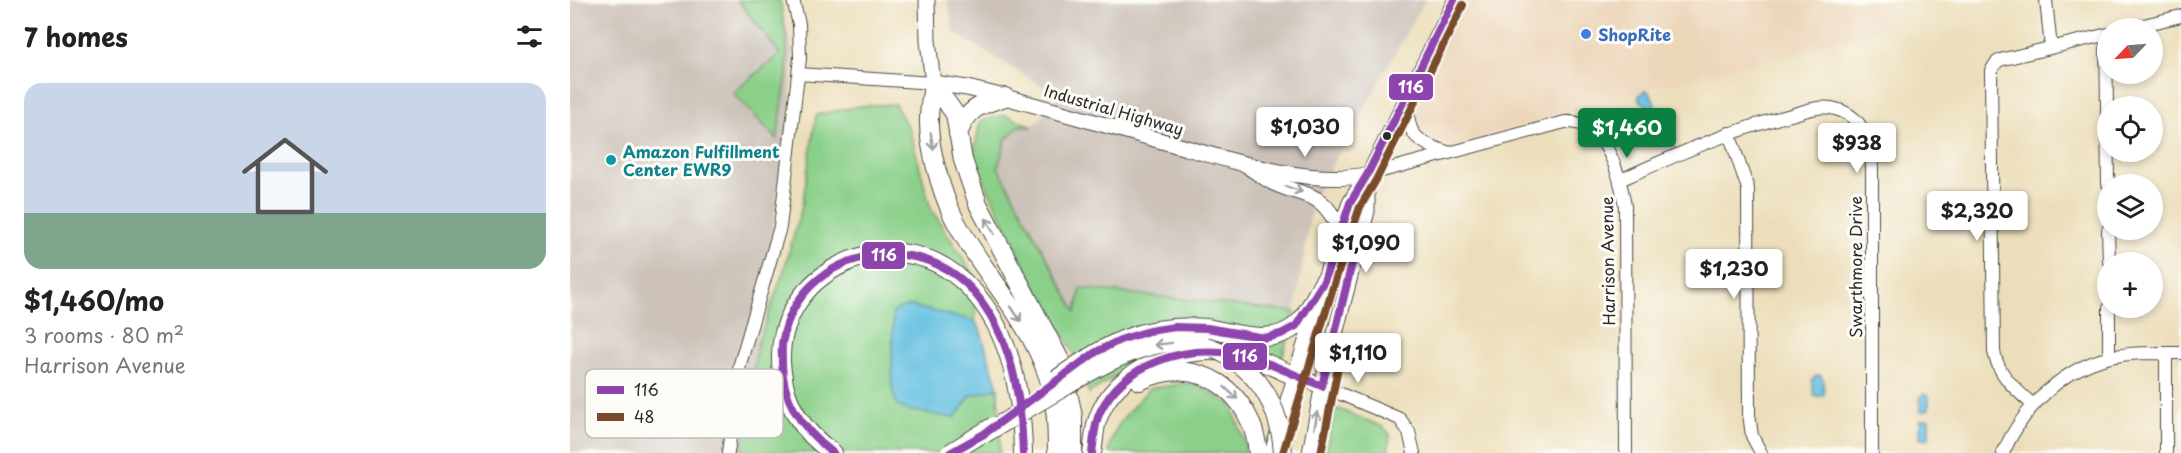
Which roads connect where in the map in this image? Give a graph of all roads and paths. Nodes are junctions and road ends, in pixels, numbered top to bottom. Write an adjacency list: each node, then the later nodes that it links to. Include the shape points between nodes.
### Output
1 (793, 0): 9 (street, via 800,42)
2 (927, 0): 11 (main road)
3 (1454, 0): 10 (street)
4 (2046, 0): 8 (street)
5 (2181, 16): 6 (street)
6 (2163, 20)
7 (2097, 37): 8 (street)
8 (2052, 48): 32 (street, via 2004,59 1996,63 1991,74 1994,352 2005,378)
9 (799, 74): 11 (street); 27 (street, via 780,227)
10 (1415, 76): 16 (street, via 1407,112 1409,124 1427,146); 18 (street)
11 (933, 83): 13 (main road, Industrial Highway); 15 (highway, via 955,114); 40 (highway, one-way to 40, via 929,121 940,183 953,216 1039,353 1054,402)
12 (2107, 84): 19 (street)
13 (1005, 97): 15 (highway, via 975,108); 17 (main road, Industrial Highway)
14 (1729, 133): 20 (street, Swarthmore Drive); 48 (street, via 1748,189 1749,414 1752,436); 49 (street, Swarthmore Drive, via 1780,117 1831,108 1846,114 1868,139 1872,167)
15 (958, 134): 41 (highway, one-way to 15, via 1073,416 1062,364 978,204)
16 (1447, 152): 18 (street, Harrison Avenue); 20 (street, Harrison Avenue, via 1575,121 1595,132)
17 (1243, 163): 18 (main road, Industrial Highway, via 1318,177); 21 (main road, one-way to 21, via 1275,183 1316,198)
18 (1367, 174): 21 (main road); 31 (main road, via 1367,211)
19 (2108, 174)
20 (1620, 180): 47 (street, Harrison Avenue, via 1625,206)
21 (1340, 230): 22 (main road)
22 (1323, 281): 30 (main road); 33 (highway, bridge, via 1302,319 1281,334 1265,338 1175,327 1134,335 1108,345)
23 (2109, 318): 26 (street)
24 (2166, 353): 25 (street); 26 (street); 51 (street)
25 (2181, 353)
26 (2109, 357): 32 (street, via 2071,374)
27 (739, 369)
28 (782, 369): 39 (highway, via 783,337 797,303 831,269 874,254 921,257 962,280 981,301 1004,344 1016,379)
29 (783, 376): 37 (highway, via 796,415 812,436)
30 (1294, 376): 31 (main road); 35 (highway, via 1247,356 1221,352 1174,356 1151,364 1132,375 1107,400 1096,423); 43 (main road)
31 (1322, 386): 45 (main road, one-way to 31); 46 (street, via 1400,419 1409,432)
32 (2033, 405): 50 (street)
33 (984, 434): 38 (highway, bridge); 44 (highway, one-way to 33, bridge, via 1275,411 1254,377 1223,353 1185,342 1145,347 1117,357)
34 (730, 438): 36 (street)
35 (1093, 452): 42 (highway, one-way to 42, via 1108,413 1123,394 1151,376 1183,372 1204,376 1234,394 1253,424)
36 (728, 453)
37 (833, 453)
38 (950, 453)
39 (1023, 453)
40 (1057, 453)
41 (1073, 453)
42 (1258, 453)
43 (1272, 453)
44 (1283, 453)
45 (1310, 453)
46 (1414, 453)
47 (1626, 453)
48 (1761, 453)
49 (1872, 453)
50 (2003, 453)
51 (2166, 453)

